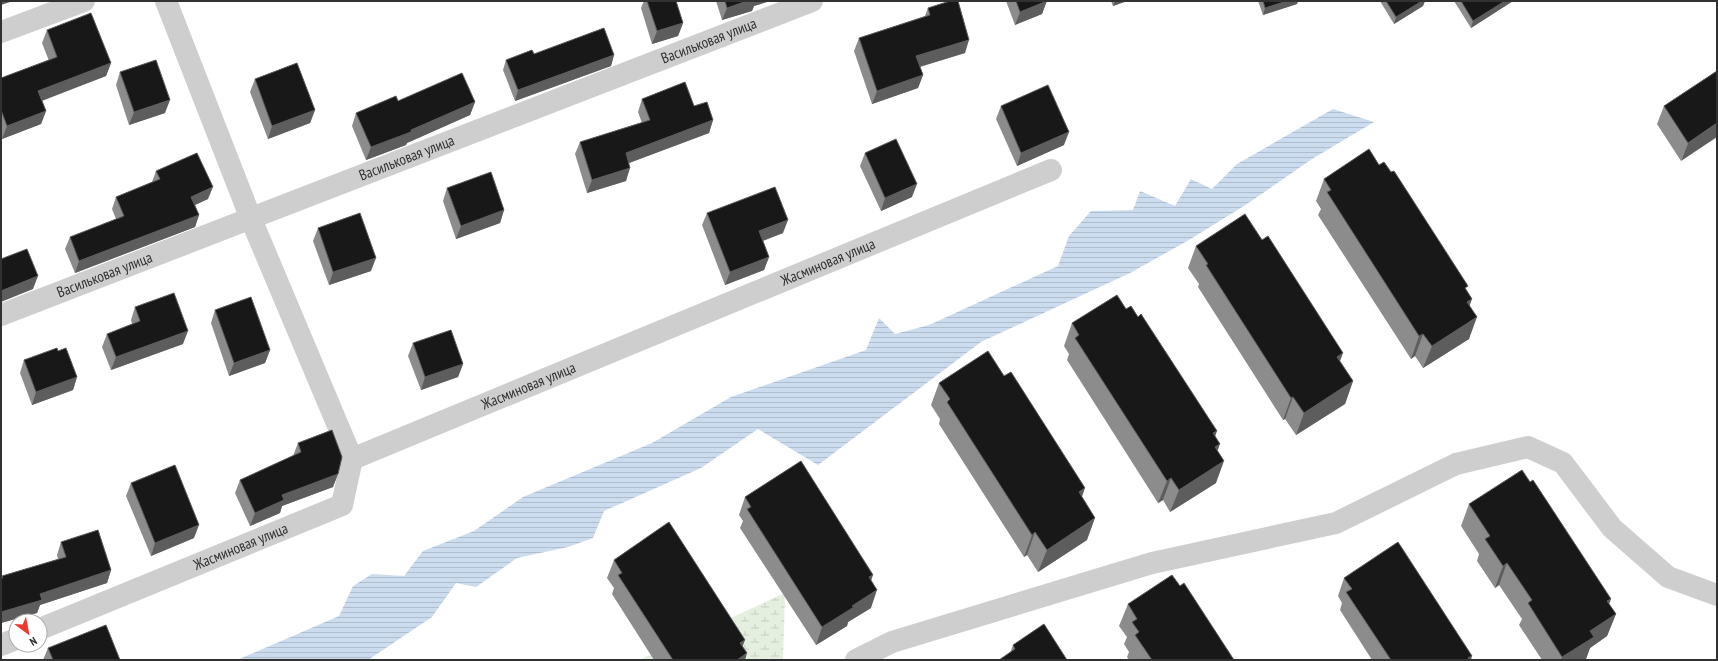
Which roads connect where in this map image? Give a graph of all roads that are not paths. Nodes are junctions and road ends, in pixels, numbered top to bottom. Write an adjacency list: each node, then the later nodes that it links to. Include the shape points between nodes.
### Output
1 (84, 1): 4 (street)
2 (166, 1): 6 (street)
3 (812, 1): 6 (street, Васильковая улица)
4 (1, 32)
5 (1050, 170): 8 (street, Жасминовая улица)
6 (251, 219): 7 (street, Васильковая улица); 8 (street)
7 (1, 316)
8 (352, 459): 10 (street, Жасминовая улица, via 342,505)
9 (1717, 595): 11 (street, via 1668,577 1612,528 1562,463 1528,447 1456,464 1336,523 1152,563 892,642)
10 (48, 626)
11 (856, 660)

